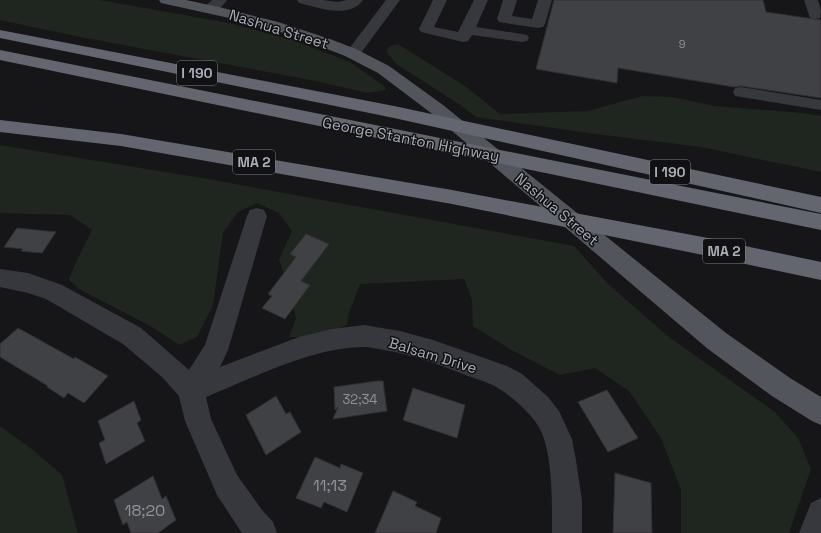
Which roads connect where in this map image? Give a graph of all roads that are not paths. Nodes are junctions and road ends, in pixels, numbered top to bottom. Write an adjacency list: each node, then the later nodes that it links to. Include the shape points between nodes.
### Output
1 (166, 0): 10 (main road, Nashua Street)
2 (304, 0): 3 (street, via 343,7 351,5)
3 (356, 0)
4 (393, 0): 15 (street)
5 (440, 0): 12 (street, via 426,29 464,38)
6 (481, 0): 12 (street)
7 (510, 0): 8 (street, via 504,19 538,24)
8 (545, 0)
9 (811, 0): 11 (street)
10 (215, 5): 15 (main road, Nashua Street, via 320,39)
11 (815, 15)
12 (468, 30): 14 (street)
13 (0, 34): 22 (highway, I 190, via 394,112)
14 (522, 38)
15 (353, 54): 28 (main road, Nashua Street, via 395,77 437,109 717,341)
16 (0, 55): 24 (highway, George Stanton Highway)
17 (741, 92): 18 (street)
18 (821, 105)
19 (0, 117): 21 (highway)
20 (0, 126): 21 (highway, MA 2)
21 (121, 140): 25 (highway, MA 2, via 258,162 507,208)
22 (821, 205)
23 (257, 216): 27 (street, via 216,350)
24 (821, 222)
25 (821, 272)
26 (0, 278): 27 (street, via 28,283 54,292 132,336)
27 (192, 390): 30 (street, via 198,421 228,485 251,521); 31 (street, Balsam Drive, via 299,348 364,336 433,351 498,375 513,383 534,401 550,420 558,439 562,460 567,501)
28 (821, 412)
29 (821, 514): 32 (street)
30 (262, 533)
31 (567, 533)
32 (814, 533)

